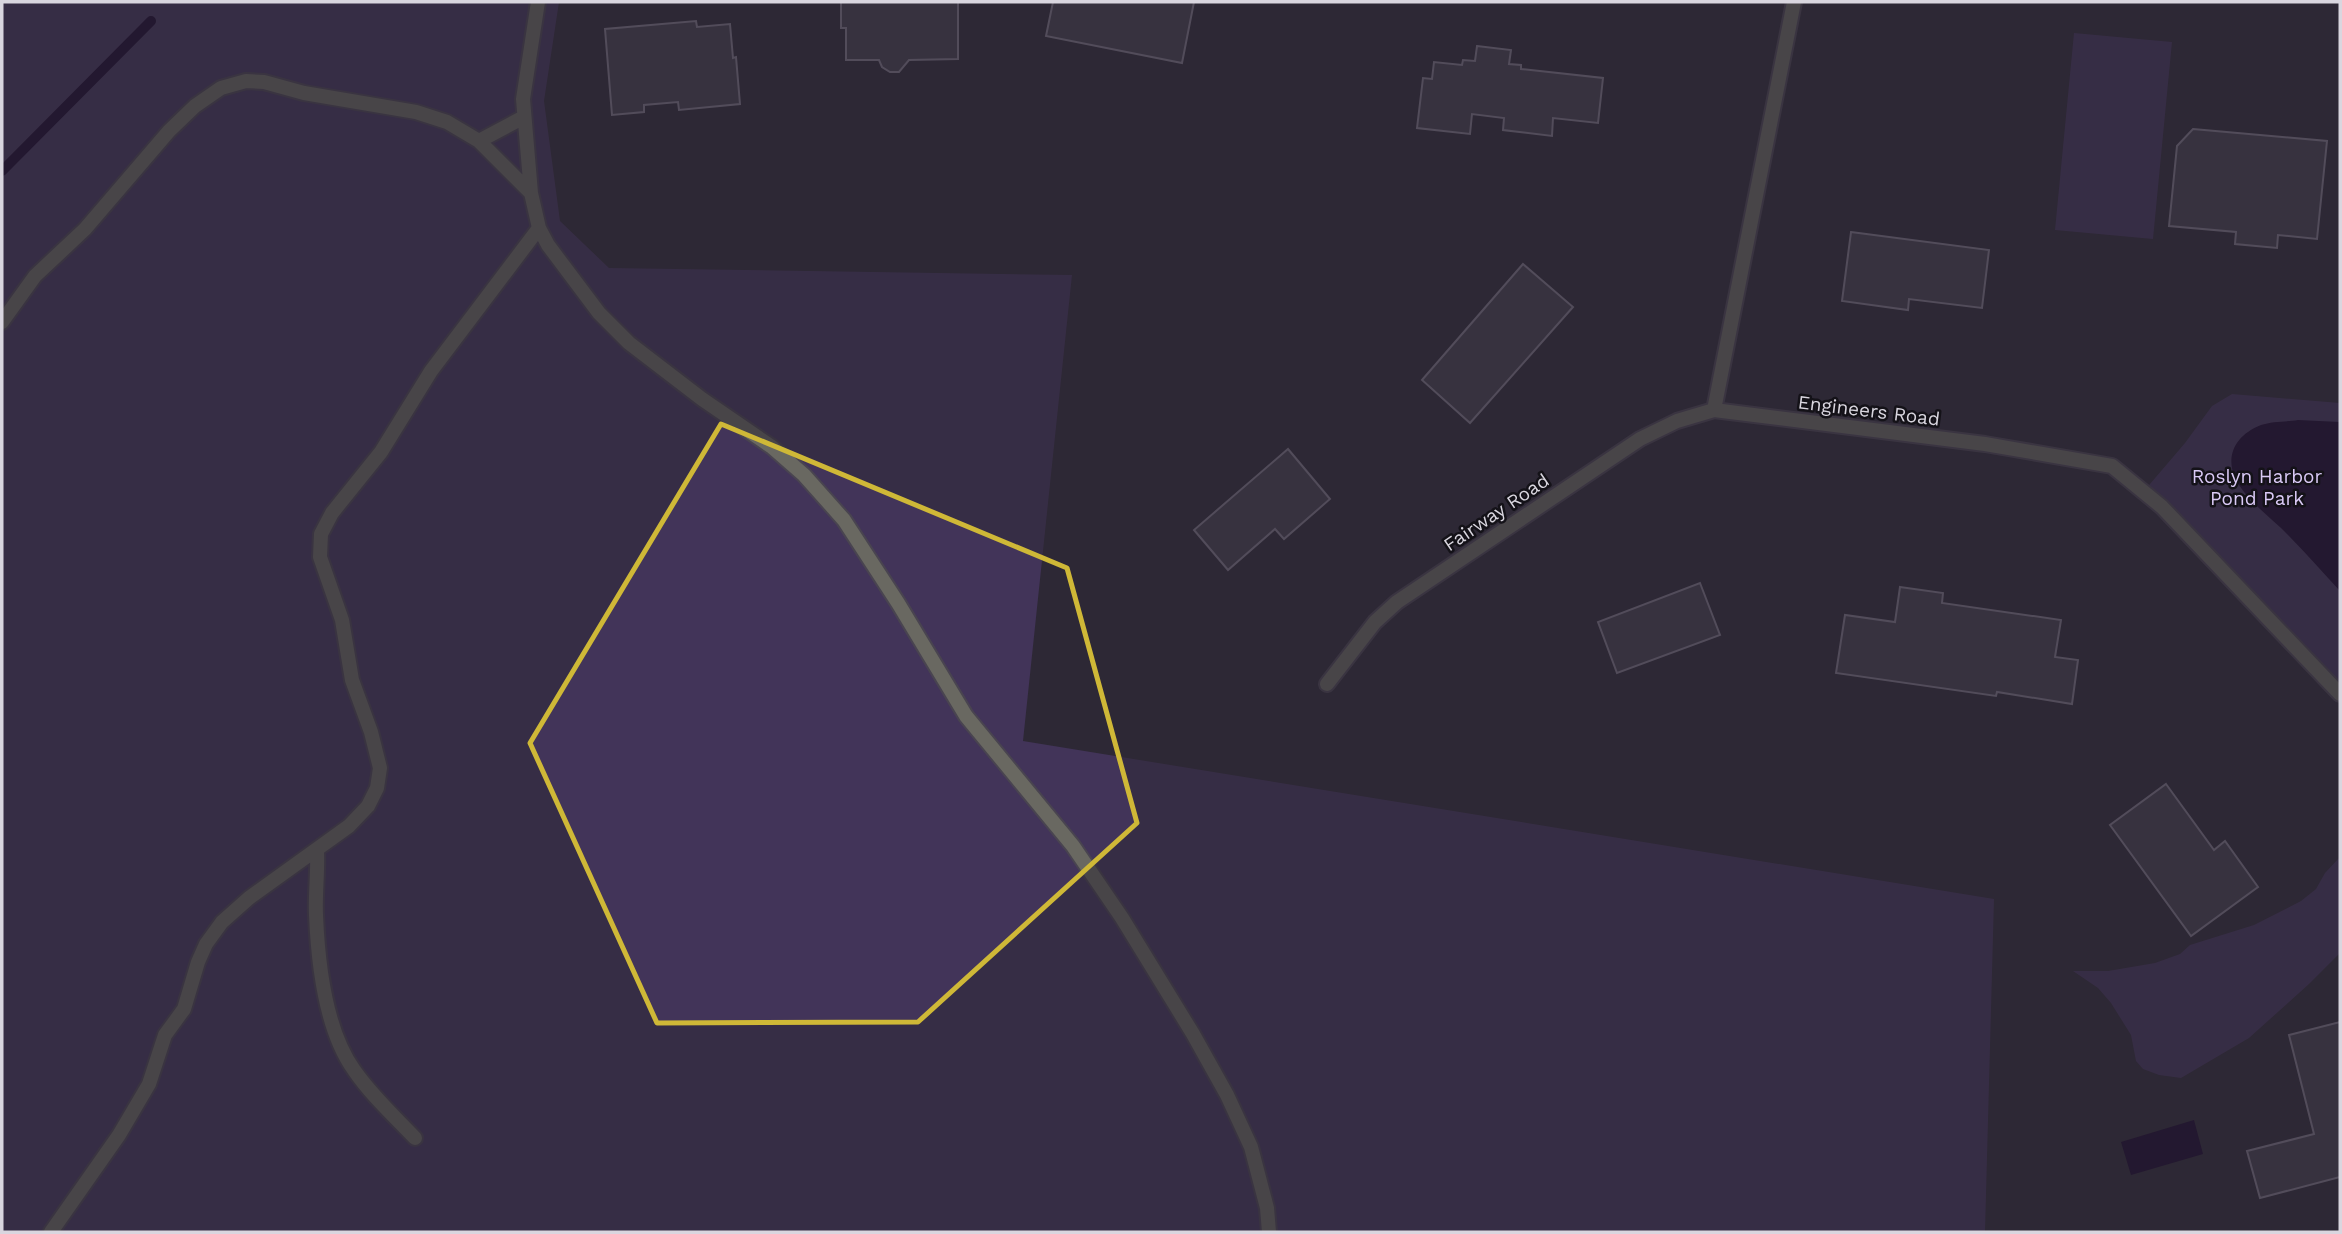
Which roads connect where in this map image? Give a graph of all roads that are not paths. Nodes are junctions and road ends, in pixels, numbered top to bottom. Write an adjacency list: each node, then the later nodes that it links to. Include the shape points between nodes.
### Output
1 (538, 2): 3 (street)
2 (1794, 2): 8 (street)
3 (524, 117): 4 (street); 5 (street)
4 (479, 141): 5 (street); 7 (street, via 416,111 264,82 221,88 169,131 85,229 35,276)
5 (531, 193): 6 (street)
6 (539, 228): 11 (street, via 431,371 381,452 332,513 321,534 320,557 342,620 352,680 380,768 368,806); 14 (street, via 557,260 629,343 772,447 844,520 966,716 1073,846 1193,1034 1251,1147)
7 (2, 322)
8 (1714, 410): 9 (street, Fairway Road, via 1640,439 1397,602 1375,622); 10 (street, Engineers Road, via 1985,444 2112,466 2162,507)
9 (1327, 684)
10 (2340, 694)
11 (317, 851): 12 (street, via 316,914 322,977 334,1030 353,1069); 13 (street, via 249,898 206,944 184,1009 165,1035 149,1084)
12 (415, 1138)
13 (51, 1232)
14 (1269, 1232)

